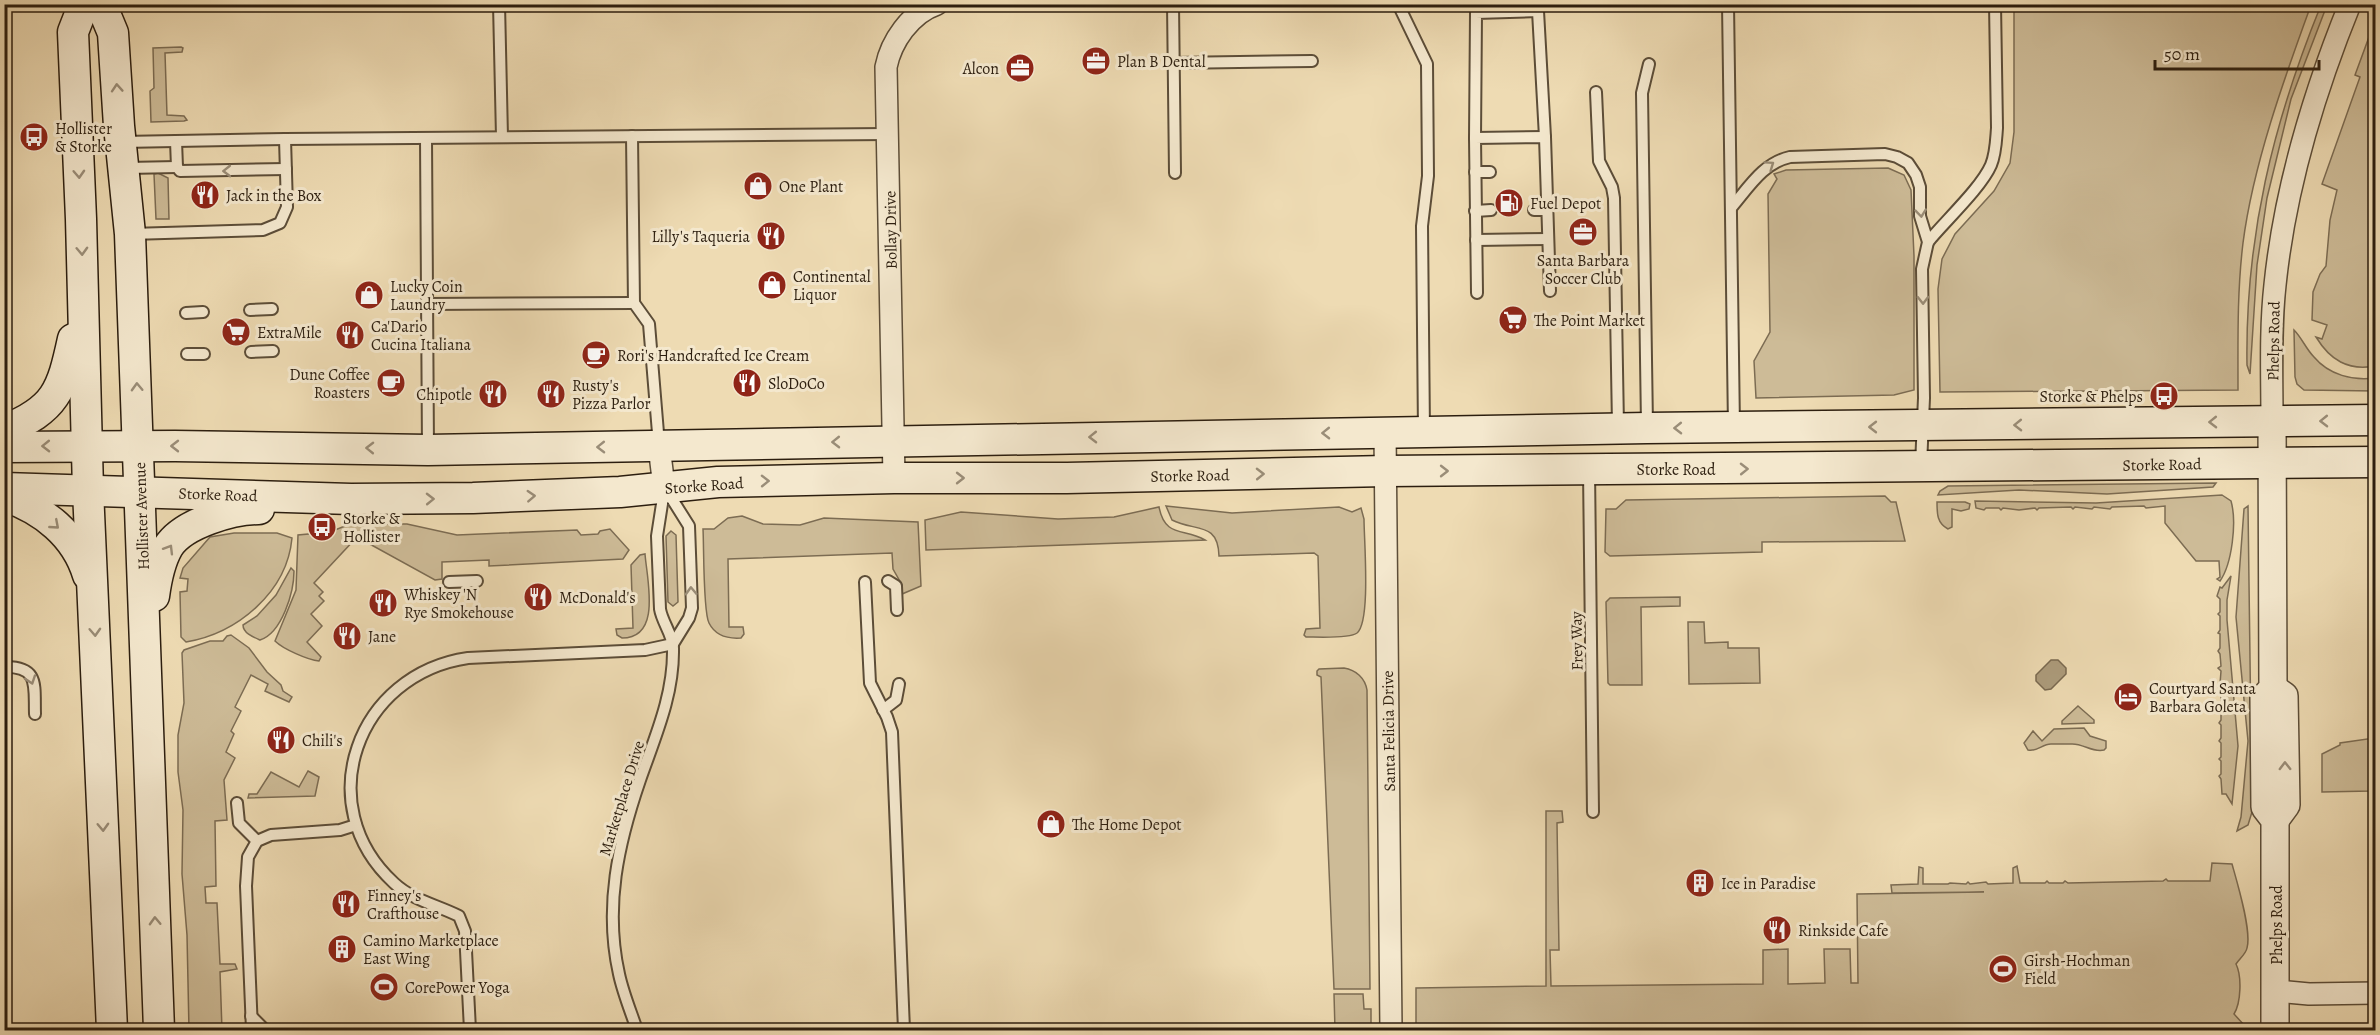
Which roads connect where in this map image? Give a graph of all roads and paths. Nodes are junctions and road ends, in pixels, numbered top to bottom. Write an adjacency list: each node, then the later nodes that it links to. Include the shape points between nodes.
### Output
1 (84, 4): 39 (main road, one-way to 39, via 73,32)
2 (101, 4): 22 (main road, Hollister Avenue, one-way to 2, via 113,33)
3 (499, 4): 16 (lane)
4 (1173, 4): 11 (lane)
5 (1398, 4): 59 (lane, via 1426,64 1428,176 1422,226)
6 (1728, 4): 30 (lane)
7 (1995, 4): 38 (lane, via 1996,147 1991,166)
8 (2350, 4): 53 (street, Phelps Road, via 2311,110 2285,212 2275,286)
9 (924, 8): 14 (street, Bollay Drive, via 889,50)
10 (1312, 61): 11 (lane)
11 (1173, 63): 29 (lane)
12 (1649, 64): 56 (lane, via 1642,93)
13 (1596, 92): 56 (lane, via 1599,161 1614,198)
14 (888, 134): 15 (lane); 61 (street, Bollay Drive)
15 (632, 136): 16 (lane); 42 (lane)
16 (502, 137): 18 (lane)
17 (1545, 137): 19 (lane); 19 (lane, via 1538,11 1528,11 1476,13); 26 (lane)
18 (426, 138): 20 (lane); 43 (lane)
19 (1475, 138): 27 (lane)
20 (285, 139): 21 (lane); 24 (lane)
21 (176, 141): 22 (lane); 23 (lane)
22 (123, 155): 23 (lane); 35 (main road, Hollister Avenue)
23 (177, 167): 24 (lane, one-way to 23, via 183,172)
24 (286, 170): 35 (lane, via 285,216 272,227)
25 (1534, 170): 26 (lane)
26 (1546, 170): 33 (lane)
27 (1475, 172): 28 (lane); 34 (lane)
28 (1490, 172)
29 (1175, 173)
30 (1731, 208): 38 (lane, one-way to 38, via 1764,168 1776,160 1884,154 1908,163 1916,175 1920,216); 55 (lane)
31 (1491, 210): 34 (lane)
32 (1534, 210): 33 (lane)
33 (1548, 210): 36 (lane)
34 (1475, 211): 37 (lane)
35 (130, 234): 63 (main road, Hollister Avenue, one-way to 35)
36 (1548, 239): 37 (lane); 40 (lane)
37 (1476, 240): 41 (lane)
38 (1928, 242): 54 (lane, one-way to 54, via 1922,269)
39 (83, 283): 57 (main road, via 61,385 39,414); 62 (main road)
40 (1550, 291)
41 (1477, 293)
42 (634, 303): 43 (lane); 64 (lane, via 650,324)
43 (427, 304): 66 (lane)
44 (272, 309): 45 (lane)
45 (250, 310)
46 (203, 312): 47 (lane)
47 (186, 313)
48 (273, 351): 49 (lane)
49 (251, 352)
50 (187, 354): 51 (lane)
51 (204, 354)
52 (2376, 420): 53 (main road, one-way to 53)
53 (2272, 421): 54 (main road, one-way to 54); 68 (street, Phelps Road)
54 (1923, 426): 55 (main road, one-way to 55); 69 (lane)
55 (1734, 427): 56 (main road, one-way to 56)
56 (1632, 428): 59 (main road)
57 (4, 430)
58 (1384, 432): 59 (main road); 60 (main road, one-way to 60); 71 (street, Santa Felicia Drive)
59 (1424, 432)
60 (1152, 436): 61 (main road, one-way to 61); 73 (main road, via 1142,456 1089,460)
61 (894, 441): 64 (main road, one-way to 64); 72 (street, Bollay Drive)
62 (87, 446): 63 (main road); 65 (main road, one-way to 65); 76 (main road)
63 (139, 446): 66 (main road, one-way to 63); 77 (main road, Hollister Avenue)
64 (659, 446): 66 (main road, one-way to 66); 74 (street)
65 (4, 447)
66 (428, 450)
67 (2376, 462): 68 (main road, Storke Road)
68 (2272, 464): 69 (main road, Storke Road); 96 (street, Phelps Road, via 2273,688 2264,698 2265,807 2275,820)
69 (1921, 467): 70 (main road, Storke Road, one-way to 69)
70 (1589, 469): 71 (main road, Storke Road, one-way to 70); 93 (lane, Frey Way)
71 (1386, 471): 73 (main road, Storke Road, one-way to 71); 106 (street, Santa Felicia Drive)
72 (894, 478): 73 (main road, Storke Road, one-way to 73); 74 (main road, Storke Road, one-way to 72)
73 (1067, 478)
74 (664, 487): 79 (main road, Storke Road, one-way to 74, via 473,498); 86 (lane, Marketplace Drive, via 657,536 660,609); 86 (lane, Marketplace Drive, one-way to 74, via 692,608 690,534 686,519)
75 (4, 488): 76 (main road, Storke Road)
76 (88, 490): 77 (main road, Storke Road); 84 (main road)
77 (140, 492): 79 (main road, Storke Road); 88 (main road, Hollister Avenue)
78 (4, 496): 84 (main road, one-way to 84, via 38,511 72,542 83,560)
79 (351, 499): 88 (main road, one-way to 79, via 156,579 168,547 180,536 216,516 253,509 323,508)
80 (477, 581): 82 (lane)
81 (888, 581): 85 (lane, via 896,586)
82 (449, 582)
83 (865, 582): 90 (lane, via 869,676)
84 (93, 601): 99 (main road, one-way to 99)
85 (897, 610)
86 (673, 644): 94 (lane, via 645,650 468,658 414,675 386,697 361,737 352,772); 104 (lane, Marketplace Drive, via 663,716 620,844 613,889 615,950)
87 (4, 667): 91 (lane, one-way to 91, via 19,666 32,676)
88 (146, 667): 100 (main road, Hollister Avenue, one-way to 88)
89 (899, 684): 90 (lane, via 896,700)
90 (884, 710): 105 (lane, via 892,732)
91 (34, 714)
92 (237, 804): 95 (lane, via 239,823)
93 (1593, 812)
94 (356, 825): 95 (lane, via 340,830 271,835); 103 (lane, via 371,854 394,883 462,921)
95 (257, 842): 98 (lane, via 246,868)
96 (2276, 991): 97 (street); 107 (street, Phelps Road)
97 (2376, 993)
98 (251, 1016): 101 (lane); 102 (lane)
99 (112, 1030)
100 (159, 1030)
101 (252, 1030)
102 (265, 1030)
103 (470, 1030)
104 (637, 1030)
105 (904, 1030)
106 (1391, 1030)
107 (2275, 1030)

